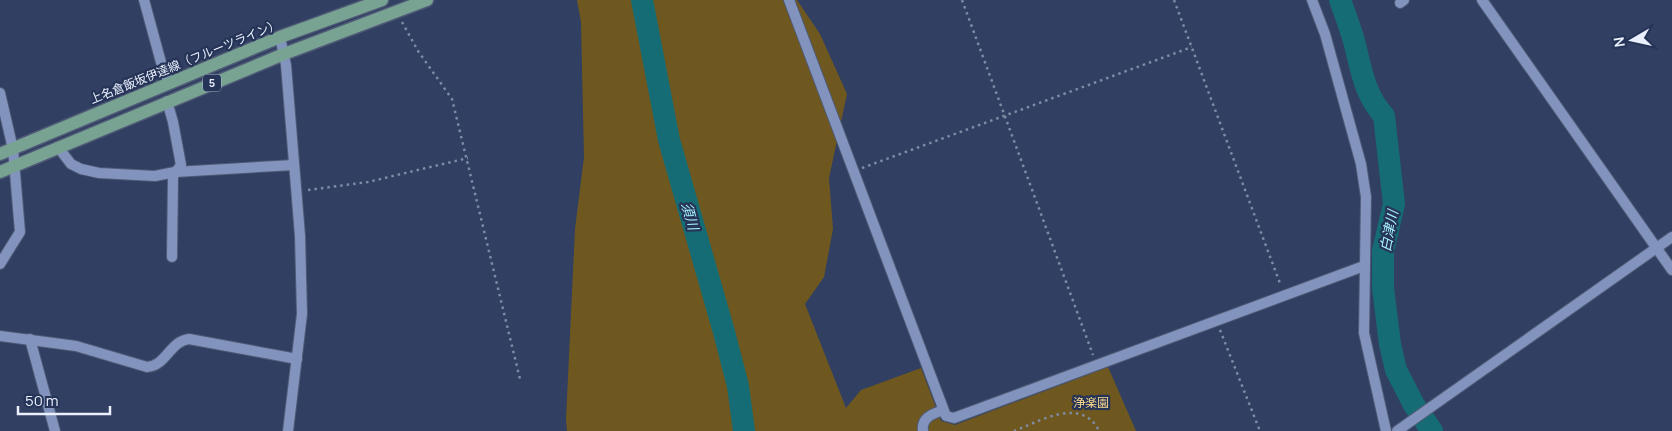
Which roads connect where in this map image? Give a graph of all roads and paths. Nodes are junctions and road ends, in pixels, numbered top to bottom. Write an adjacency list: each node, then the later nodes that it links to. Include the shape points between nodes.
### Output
1 (144, 0): 13 (street)
2 (382, 0): 10 (main road, 上名倉飯坂伊達線（フルーツライン） / 5)
3 (427, 0): 9 (main road, 5)
4 (789, 0): 25 (street)
5 (962, 0): 16 (path)
6 (1174, 0): 11 (path)
7 (1312, 0): 31 (street, via 1325,34 1361,164 1366,197)
8 (1482, 0): 28 (street)
9 (397, 11): 12 (main road, 5); 20 (path, via 418,51 452,99)
10 (280, 37): 12 (street); 13 (main road, 上名倉飯坂伊達線（フルーツライン） / 5)
11 (1192, 47): 16 (path); 33 (path)
12 (284, 54): 15 (main road, 5); 22 (street)
13 (169, 83): 18 (main road, 上名倉飯坂伊達線（フルーツライン） / 5)
14 (0, 93): 18 (street)
15 (167, 101): 17 (main road, 5); 24 (street, via 181,164)
16 (1004, 116): 25 (path); 38 (path)
17 (58, 147): 21 (main road, 5); 24 (street, via 72,164 99,173 155,176)
18 (13, 148): 19 (main road, 上名倉飯坂伊達線（フルーツライン） / 5); 21 (street)
19 (0, 154)
20 (468, 158): 26 (path, via 368,182); 39 (path)
21 (15, 165): 23 (main road, 5); 30 (street, via 20,232)
22 (294, 165): 24 (street); 26 (street)
23 (0, 172)
24 (175, 172): 29 (street)
25 (852, 172): 40 (street)
26 (296, 190): 37 (street, via 302,314)
27 (1672, 237): 28 (street)
28 (1657, 248): 32 (street); 48 (street)
29 (172, 257)
30 (0, 264)
31 (1364, 266): 33 (street); 47 (street, via 1364,333)
32 (1672, 270)
33 (1284, 294): 34 (street)
34 (1216, 321): 38 (street); 46 (path)
35 (0, 336): 36 (street)
36 (30, 339): 37 (street, via 93,350 147,366 156,364 175,344 186,339); 41 (street)
37 (297, 359): 42 (street)
38 (1096, 364): 40 (street, via 954,418 946,416)
39 (520, 379)
40 (943, 410): 43 (street, via 927,417)
41 (55, 431)
42 (288, 431)
43 (923, 431)
44 (1014, 431): 45 (path, via 1069,412 1083,415 1095,424)
45 (1098, 431)
46 (1260, 431)
47 (1386, 431)
48 (1397, 431)

